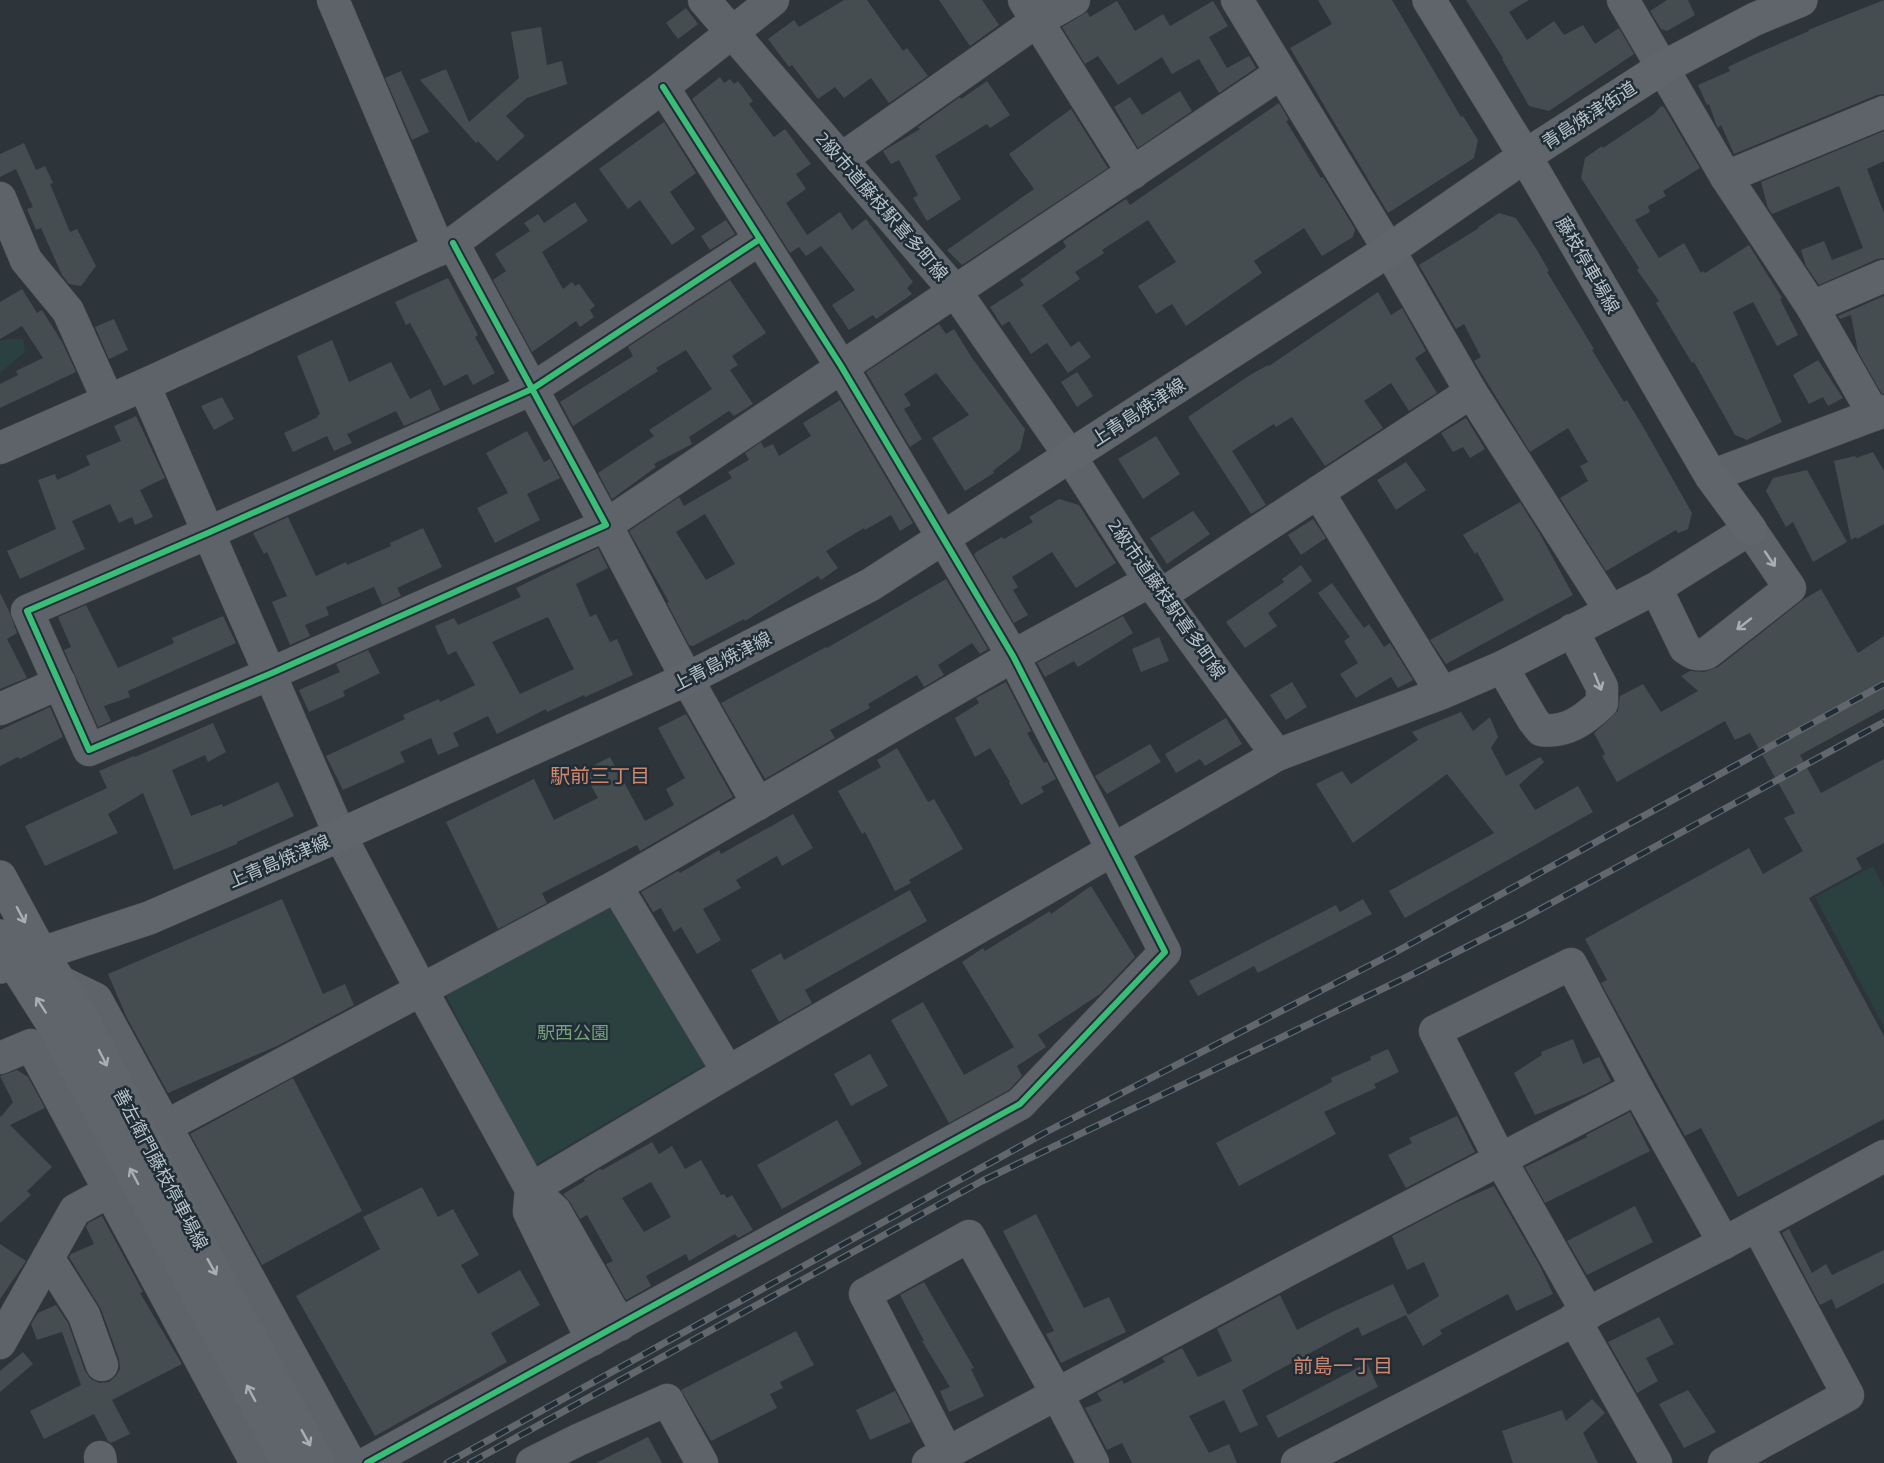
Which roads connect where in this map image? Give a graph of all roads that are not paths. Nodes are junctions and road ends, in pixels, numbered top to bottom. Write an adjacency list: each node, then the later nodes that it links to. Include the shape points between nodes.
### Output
1 (333, 0): 21 (street)
2 (704, 0): 10 (street, 2級市道藤枝駅喜多町線)
3 (773, 0): 10 (street)
4 (1074, 0): 9 (street)
5 (1237, 0): 12 (street)
6 (1429, 0): 15 (main road, 藤枝停車場線)
7 (1623, 0): 11 (street)
8 (1801, 0): 11 (main road, 青島焼津街道, via 1755,19)
9 (1030, 10): 16 (street); 17 (street)
10 (732, 32): 13 (street); 16 (street, 2級市道藤枝駅喜多町線)
11 (1662, 68): 15 (main road, 青島焼津街道); 18 (street)
12 (1281, 73): 17 (street); 22 (street)
13 (663, 87): 20 (street); 21 (street)
14 (1884, 112): 18 (street)
15 (1525, 156): 22 (main road, 青島焼津街道); 34 (main road, 藤枝停車場線)
16 (841, 159): 24 (street, 2級市道藤枝駅喜多町線)
17 (1133, 173): 24 (street)
18 (1726, 177): 25 (street)
19 (0, 198): 30 (street, via 26,260 68,311)
20 (760, 239): 26 (street); 28 (street)
21 (446, 246): 27 (street); 28 (street)
22 (1389, 250): 29 (street); 33 (main road, 上青島焼津線)
23 (1884, 276): 25 (street)
24 (955, 291): 26 (street); 33 (street, 2級市道藤枝駅喜多町線)
25 (1812, 306): 31 (street)
26 (841, 366): 36 (street); 39 (street)
27 (144, 385): 30 (street); 38 (street)
28 (532, 389): 36 (street); 38 (street)
29 (1471, 392): 35 (street); 42 (street)
30 (108, 400): 32 (street)
31 (1879, 413): 34 (street)
32 (0, 448)
33 (1070, 456): 39 (main road, 上青島焼津線); 40 (street, 2級市道藤枝駅喜多町線)
34 (1711, 476): 37 (main road, 藤枝停車場線)
35 (1318, 492): 40 (street); 49 (street)
36 (606, 525): 46 (street); 47 (street)
37 (1749, 529): 41 (street); 41 (street, one-way to 41, via 1790,588 1707,653 1693,654 1686,648)
38 (210, 532): 46 (street); 48 (street, via 27,611)
39 (944, 538): 44 (street); 47 (main road, 上青島焼津線, via 870,585)
40 (1156, 588): 44 (street); 51 (street, 2級市道藤枝駅喜多町線)
41 (1656, 588): 42 (street)
42 (1610, 610): 43 (street)
43 (1572, 630): 45 (street); 45 (street, one-way to 45, via 1602,687 1602,703 1586,718 1561,730 1541,730)
44 (1013, 656): 52 (street); 54 (street)
45 (1502, 667): 49 (street)
46 (272, 673): 48 (street, via 89,750); 53 (street)
47 (687, 679): 52 (street); 53 (main road, 上青島焼津線)
48 (60, 683): 50 (street)
49 (1442, 693): 51 (street)
50 (0, 709)
51 (1277, 755): 54 (street)
52 (758, 804): 56 (street)
53 (340, 835): 57 (main road, 上青島焼津線, via 149,918); 59 (street)
54 (1113, 851): 61 (street); 74 (street, via 1165,952 1020,1104)
55 (0, 877): 57 (main road, 善左衛門藤枝停車場線, one-way to 57)
56 (616, 886): 59 (street); 61 (street)
57 (14, 955): 58 (main road, 善左衛門藤枝停車場線); 68 (main road, 善左衛門藤枝停車場線, one-way to 57)
58 (59, 981): 63 (street, via 96,999); 68 (main road, 善左衛門藤枝停車場線, one-way to 68, via 79,1012)
59 (422, 991): 63 (street); 66 (street)
60 (0, 1058): 67 (street, via 31,1045)
61 (728, 1072): 66 (street)
62 (1637, 1088): 65 (street); 65 (street, via 1571,964 1436,1031); 70 (street)
63 (165, 1126): 83 (street)
64 (1884, 1156): 69 (street)
65 (1501, 1161): 73 (street); 78 (street)
66 (531, 1189): 74 (street, via 555,1211); 75 (street, via 530,1212)
67 (110, 1191): 71 (street, via 75,1210); 80 (street)
68 (173, 1222): 81 (main road, 善左衛門藤枝停車場線, one-way to 68); 82 (main road, 善左衛門藤枝停車場線, one-way to 82)
69 (1757, 1225): 70 (street); 90 (street, via 1848,1395)
70 (1724, 1243): 73 (street)
71 (48, 1258): 72 (street); 77 (street, via 84,1315)
72 (9, 1305): 76 (street)
73 (1581, 1316): 88 (street); 89 (street)
74 (620, 1325): 75 (street)
75 (592, 1340): 84 (street)
76 (0, 1343)
77 (102, 1365)
78 (1057, 1394): 79 (street); 79 (street, via 969,1236 865,1294); 87 (street)
79 (938, 1458)
80 (256, 1463)
81 (288, 1463)
82 (319, 1463)
83 (350, 1463)
84 (367, 1463)
85 (532, 1463): 86 (street, via 666,1400)
86 (702, 1463)
87 (1093, 1463)
88 (1297, 1463)
89 (1656, 1463)
90 (1724, 1463)

